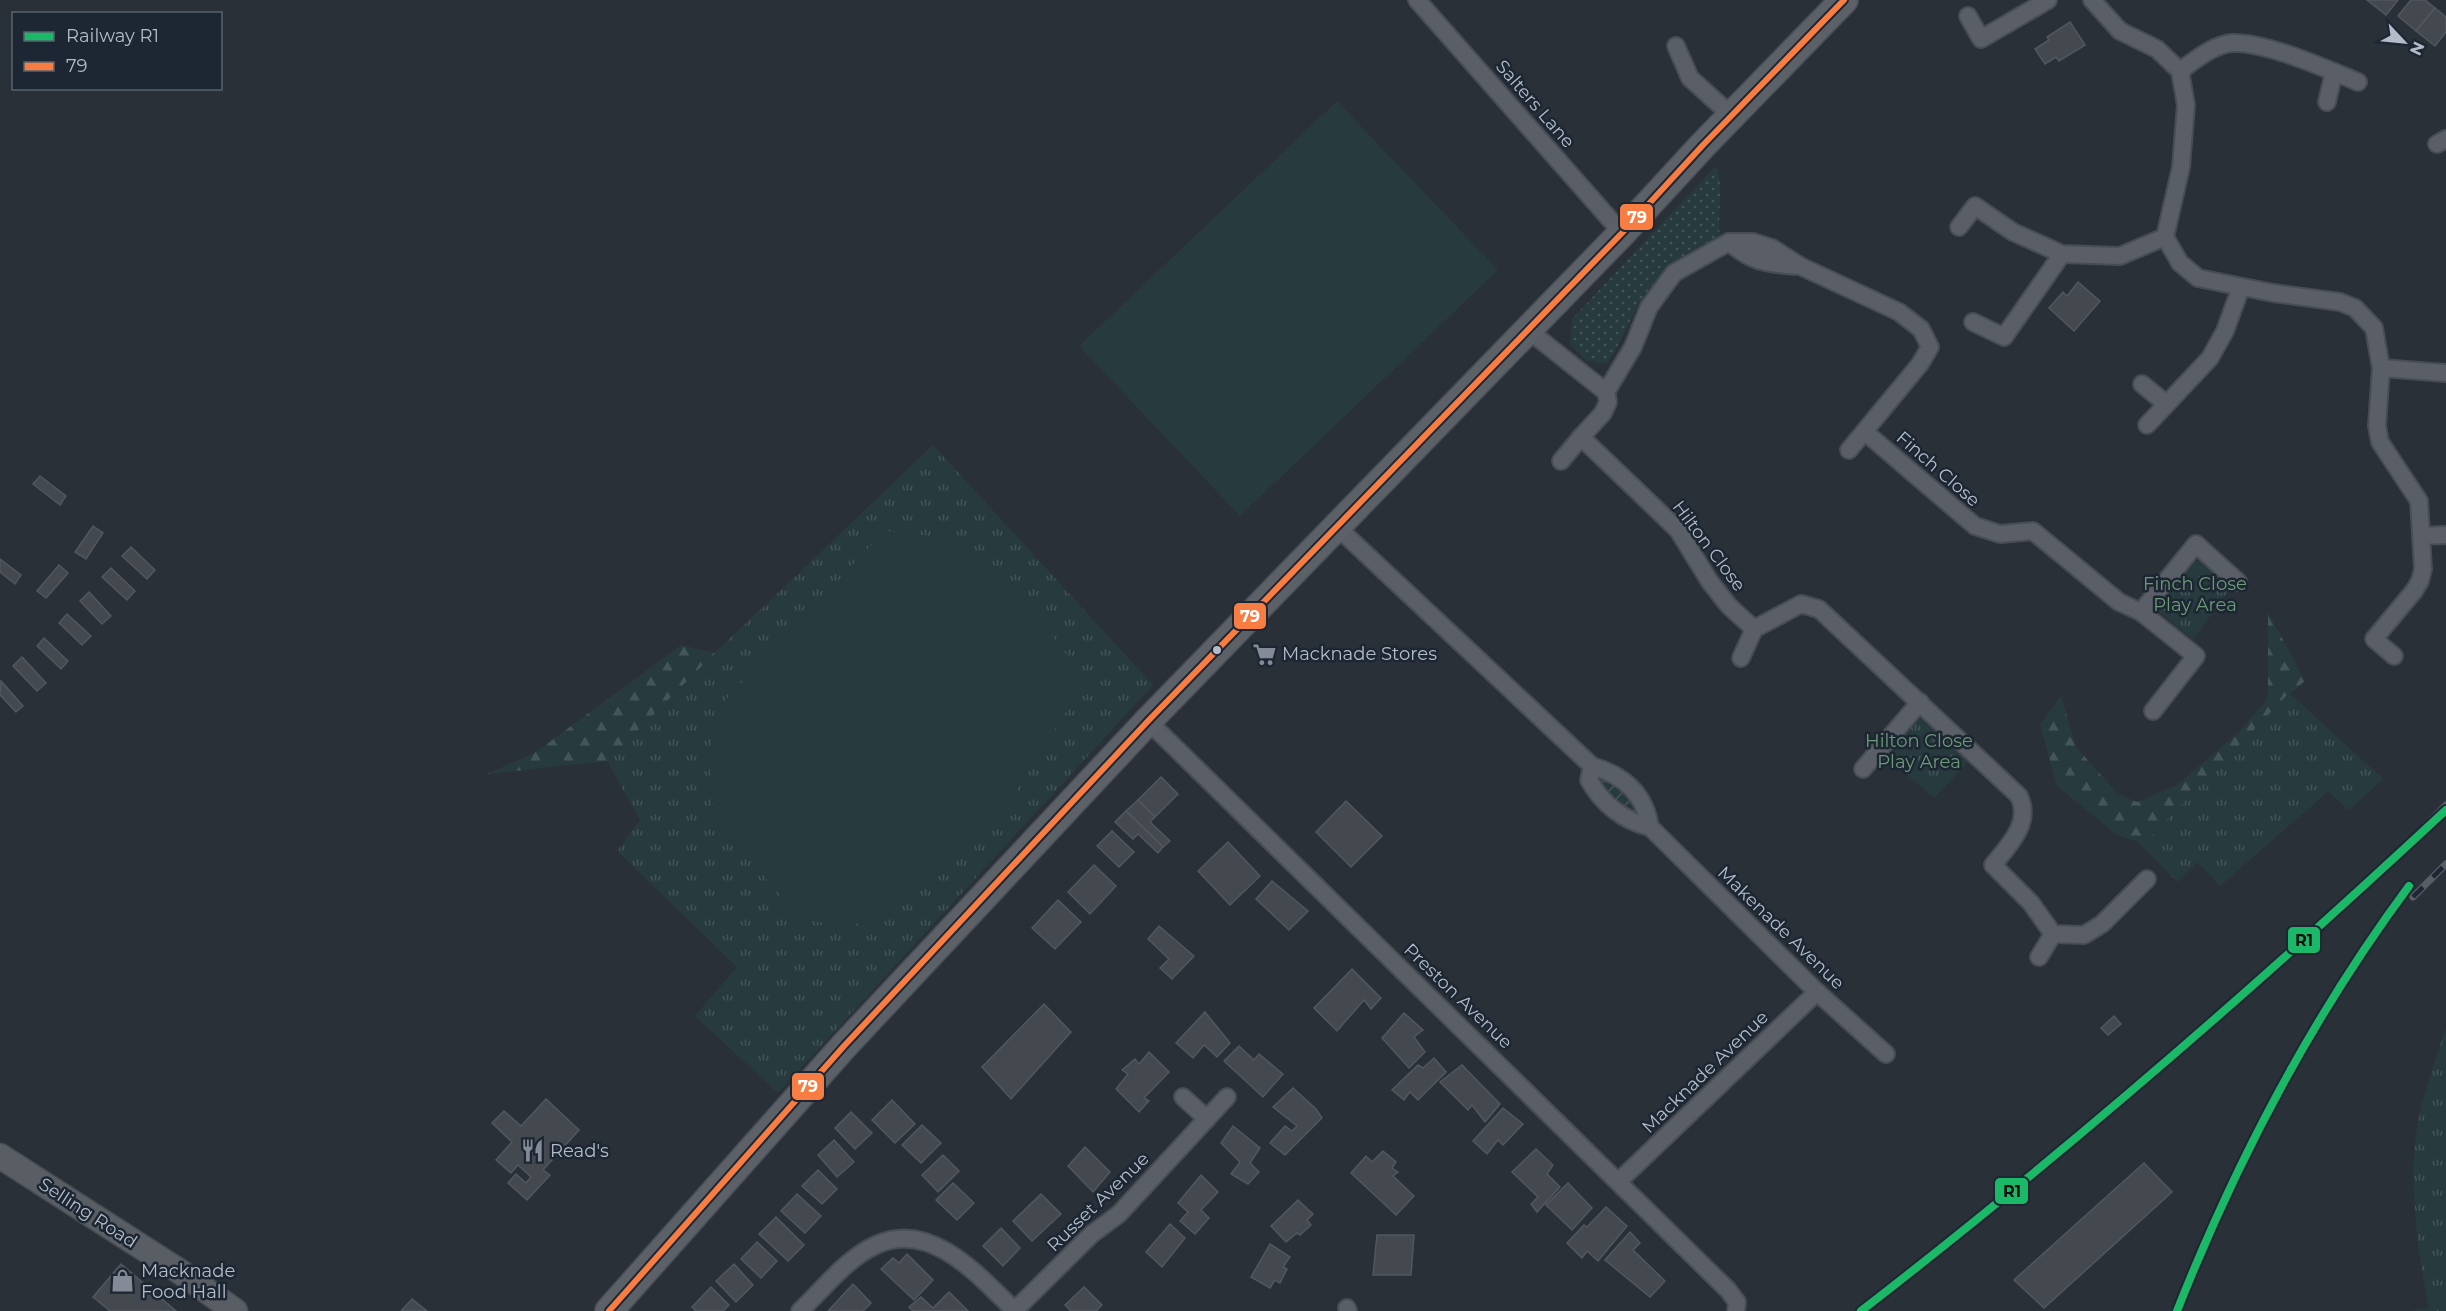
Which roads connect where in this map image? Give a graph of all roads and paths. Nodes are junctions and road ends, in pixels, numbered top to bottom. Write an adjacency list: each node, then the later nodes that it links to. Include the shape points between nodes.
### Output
1 (1417, 0): 13 (street, Salters Lane)
2 (1844, 0): 11 (main road)
3 (2048, 0): 5 (street, via 1981,39)
4 (2092, 0): 7 (street, via 2120,31 2157,49)
5 (1968, 16)
6 (1676, 46): 11 (street, via 1690,78)
7 (2180, 71): 8 (street, via 2204,53 2232,43 2257,46); 14 (street, via 2186,105 2181,167)
8 (2334, 72): 9 (street); 10 (street)
9 (2358, 82)
10 (2327, 102)
11 (1732, 116): 13 (main road)
12 (1959, 227): 15 (street, via 1975,206 2013,232)
13 (1622, 233): 18 (main road)
14 (2165, 237): 15 (street, via 2120,256); 16 (street, via 2180,263 2198,278)
15 (2062, 254): 17 (street, via 2004,337)
16 (2241, 286): 19 (street, via 2322,298 2355,308 2374,328); 23 (street, via 2225,331 2210,358)
17 (1973, 322)
18 (1528, 330): 22 (street); 29 (main road)
19 (2381, 368): 20 (street); 31 (street, via 2377,426 2380,442 2419,501)
20 (2446, 373)
21 (2142, 384): 23 (street)
22 (1606, 392): 25 (street, via 1633,347 1649,307 1674,273 1729,242 1746,258 1800,266 1848,289 1891,321 1921,329 1930,347); 26 (street, via 1608,402 1603,413)
23 (2165, 403): 24 (street)
24 (2147, 425)
25 (1864, 432): 27 (street); 33 (street, Finch Close, via 1975,526 2000,534 2033,531 2120,602)
26 (1581, 437): 28 (street); 34 (street, Hilton Close, via 1678,530 1710,582)
27 (1849, 450)
28 (1561, 461)
29 (1336, 526): 39 (main road); 40 (street, Makenade Avenue)
30 (2446, 535): 31 (street)
31 (2421, 536): 35 (street, via 2420,581 2374,639)
32 (2238, 582): 33 (street, via 2196,544)
33 (2141, 612): 38 (street, Finch Close, via 2196,656)
34 (1754, 628): 36 (street); 37 (street, via 1801,604 1819,609)
35 (2394, 656)
36 (1741, 658)
37 (1920, 702): 41 (street); 44 (street, via 2019,796 2024,806 2017,834 1988,870 2031,903)
38 (2153, 711)
39 (1148, 721): 52 (street, Preston Avenue); 55 (main road, via 844,1046)
40 (1592, 766): 42 (street, Makenade Avenue, via 1624,780 1645,807); 42 (street, Makenade Avenue, via 1589,780 1608,805 1635,824)
41 (1863, 769)
42 (1650, 827): 46 (street, Makenade Avenue)
43 (2147, 879): 44 (street, via 2102,924 2084,935)
44 (2053, 934): 45 (street)
45 (2038, 957)
46 (1817, 992): 47 (street, Makenade Avenue); 52 (street, Macknade Avenue)
47 (1886, 1054)
48 (1183, 1097): 50 (street)
49 (1227, 1097): 50 (street, Russet Avenue)
50 (1207, 1119): 57 (street, Russet Avenue, via 1119,1214 1092,1234)
51 (0, 1156): 54 (street, Selling Road)
52 (1619, 1181): 53 (street, Preston Avenue, via 1728,1290)
53 (1736, 1306)
54 (235, 1311)
55 (609, 1311)
56 (800, 1311): 57 (street, via 857,1257 896,1239 924,1241 944,1250)
57 (1015, 1311)

